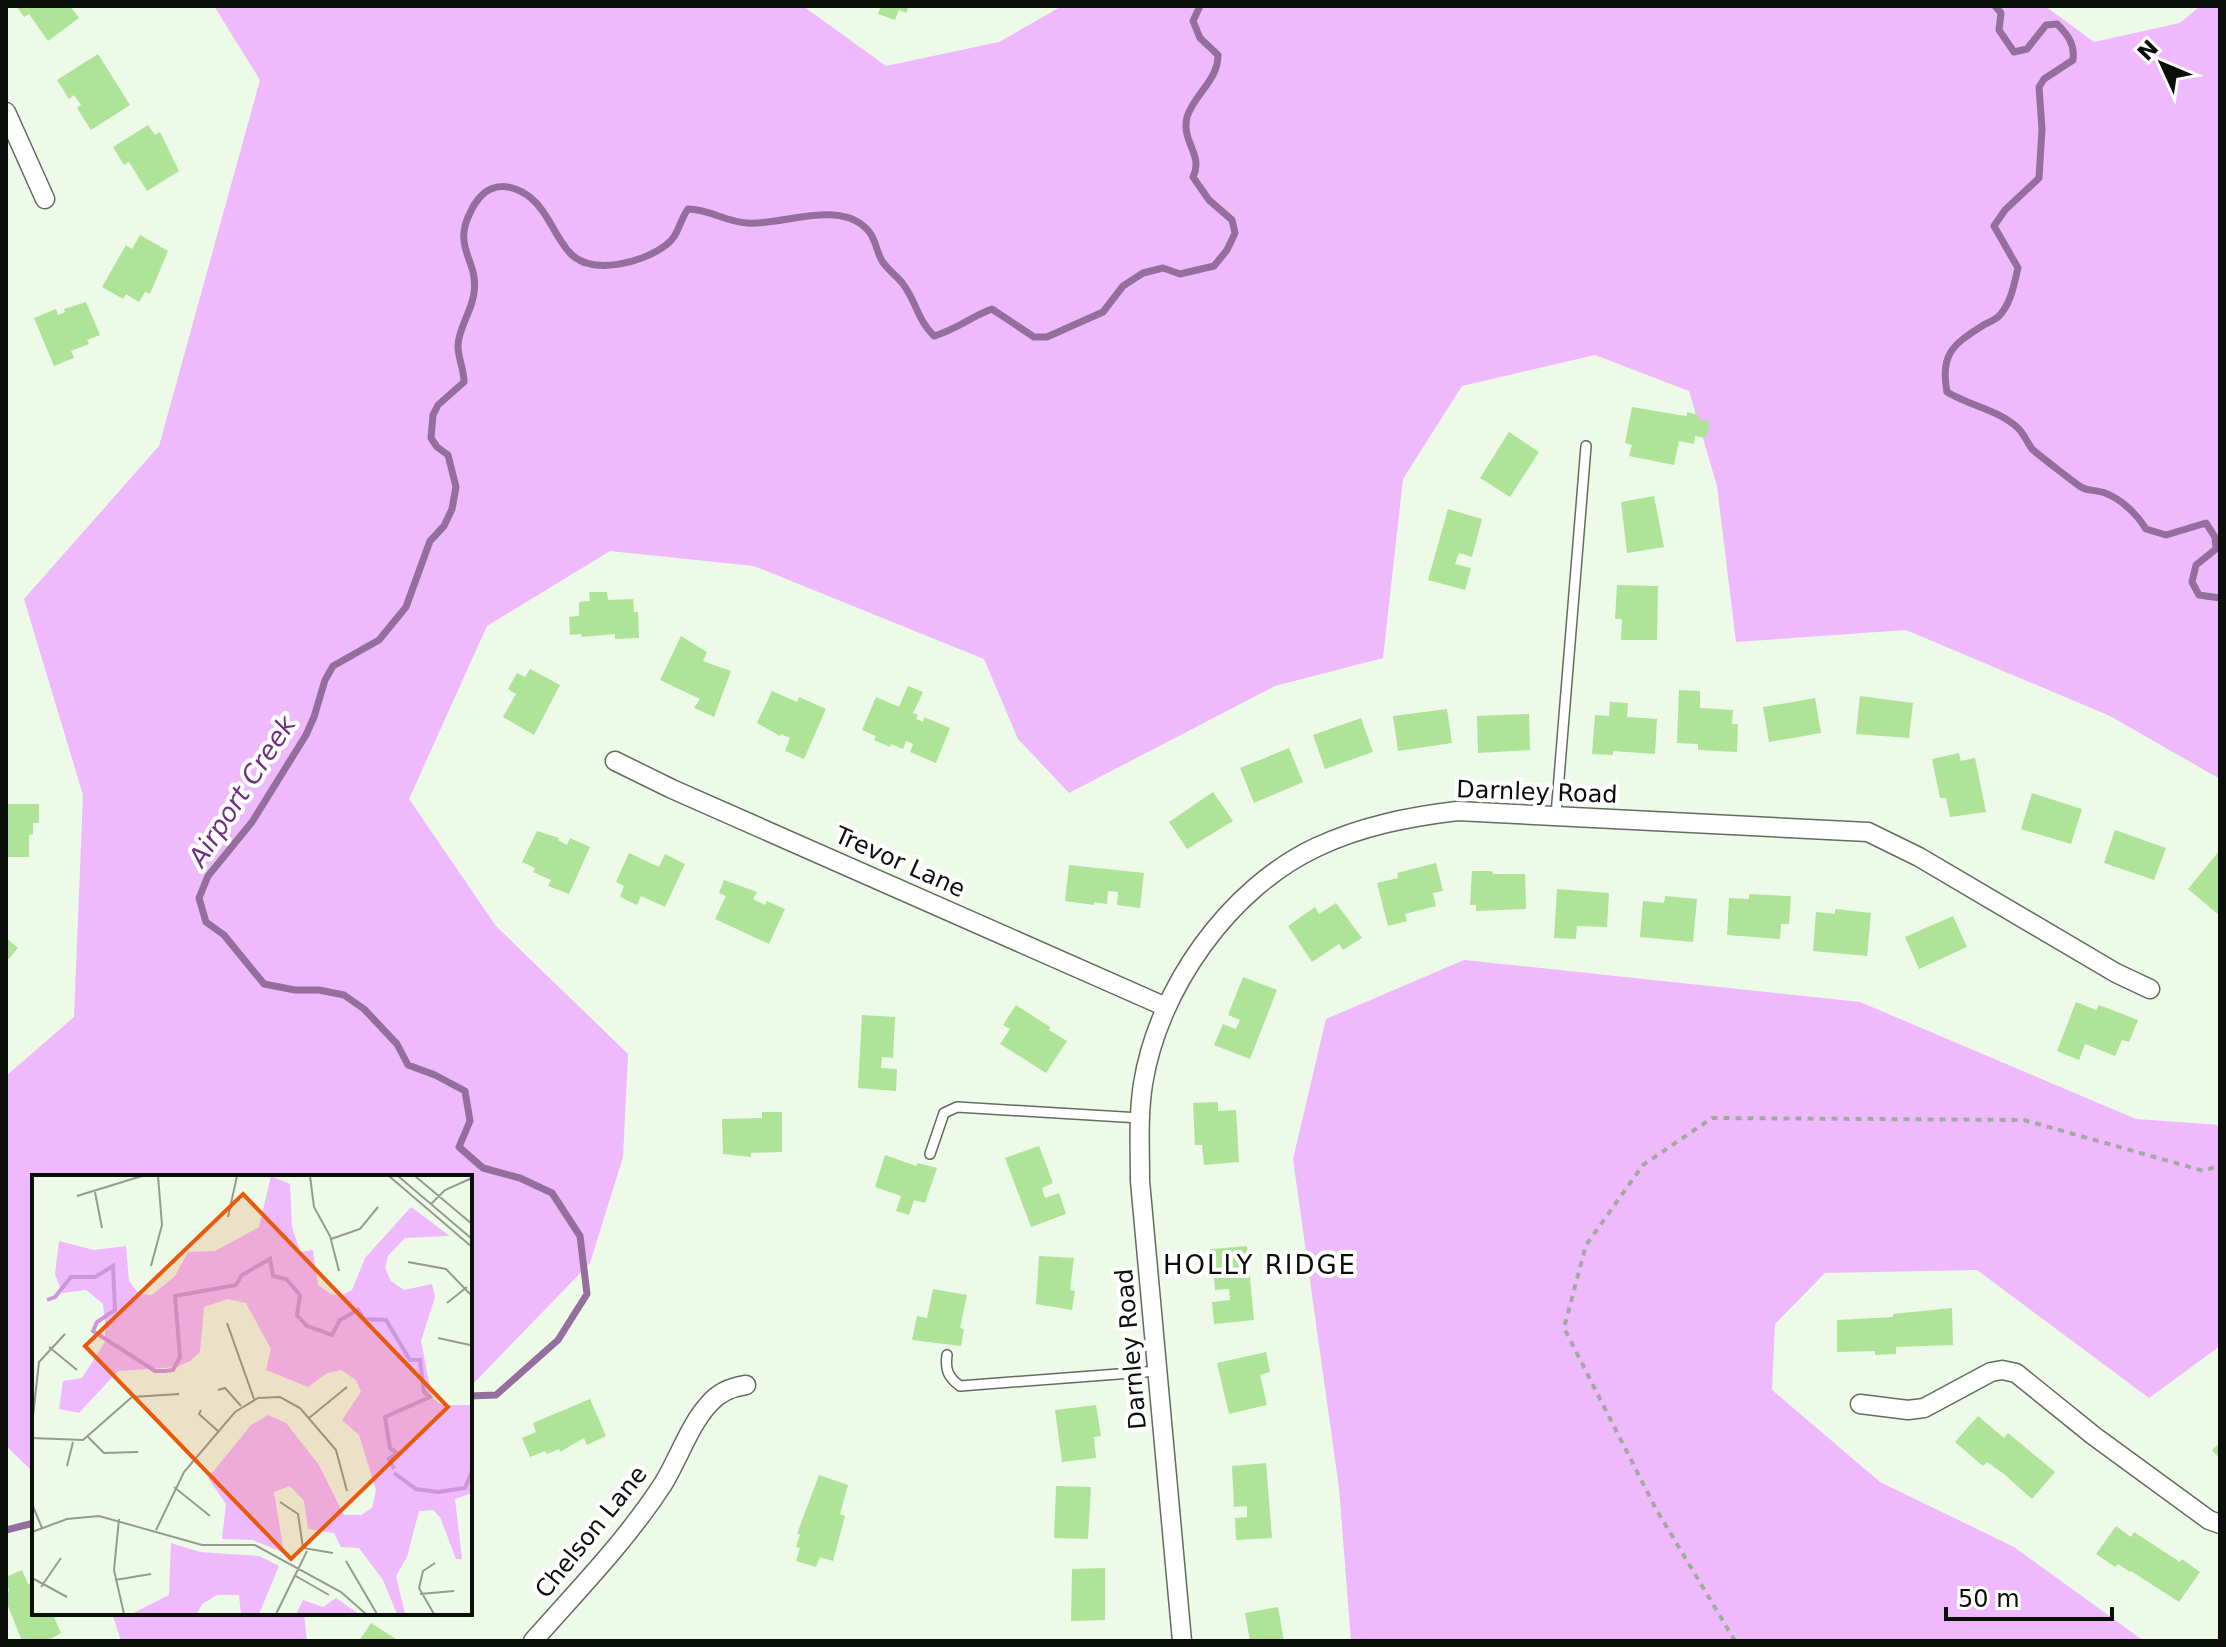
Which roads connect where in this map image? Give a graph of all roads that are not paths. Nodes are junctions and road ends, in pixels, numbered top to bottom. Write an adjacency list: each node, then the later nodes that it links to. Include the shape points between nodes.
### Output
1 (6, 112): 2 (street)
2 (45, 199)
3 (1586, 446): 5 (lane)
4 (615, 761): 7 (street, Trevor Lane)
5 (1556, 815): 6 (street, Darnley Road, via 1868,832); 7 (street, Darnley Road, via 1457,811 1403,818 1316,847 1231,912 1202,946)
6 (2150, 989)
7 (1166, 1007): 8 (street, Darnley Road, via 1152,1044)
8 (1140, 1118): 9 (lane, via 957,1107 944,1113); 11 (street, Darnley Road, via 1140,1181)
9 (930, 1154)
10 (947, 1355): 11 (lane, via 946,1369 960,1386)
11 (1158, 1371): 16 (street, Darnley Road)
12 (746, 1385): 15 (street, Chelson Lane, via 711,1401 628,1533)
13 (1860, 1404): 14 (street, via 1924,1408 1991,1372 2016,1373 2150,1478)
14 (2220, 1524)
15 (533, 1641)
16 (1182, 1641)

